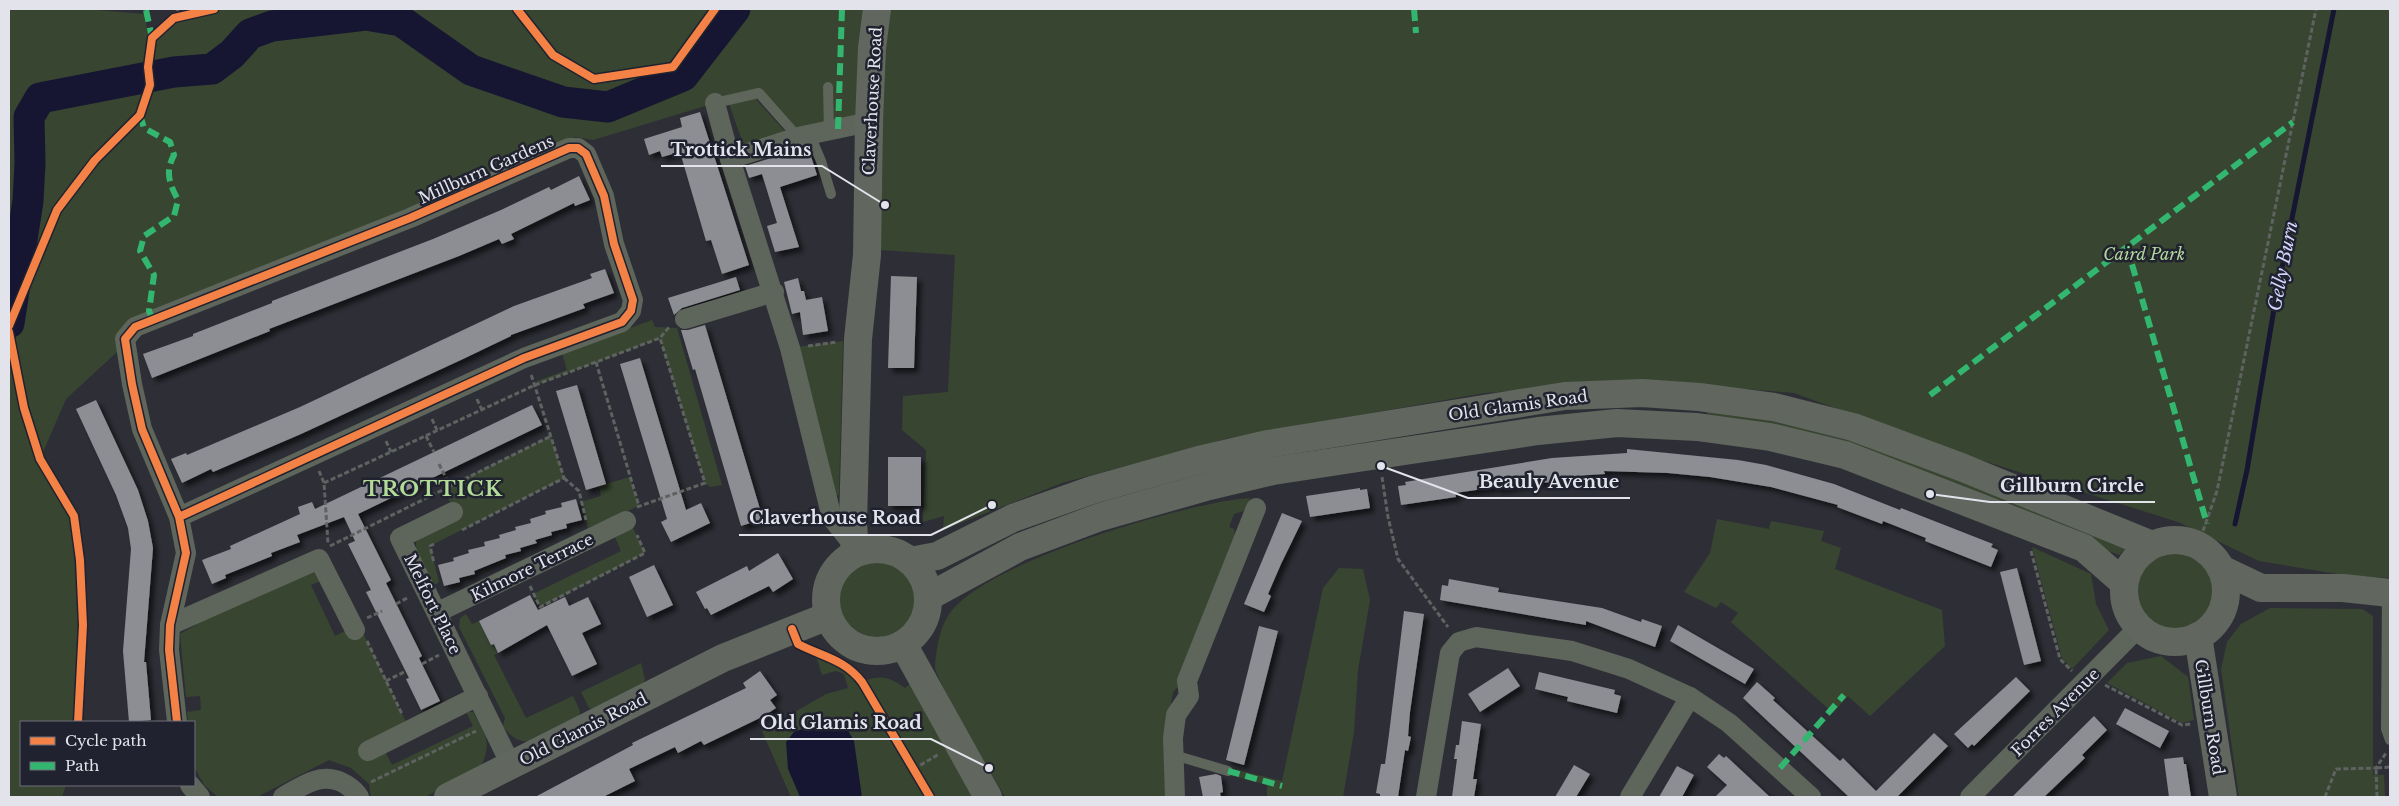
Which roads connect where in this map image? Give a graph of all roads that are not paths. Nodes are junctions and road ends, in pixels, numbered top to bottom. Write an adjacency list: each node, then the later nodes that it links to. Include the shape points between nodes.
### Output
1 (876, 9): 4 (street, Claverhouse Road)
2 (828, 87): 5 (lane)
3 (715, 103): 5 (lane, via 759,93); 6 (street)
4 (869, 122): 5 (street); 17 (street, Claverhouse Road, via 867,255 858,339)
5 (812, 134): 6 (street); 7 (lane)
6 (730, 159): 8 (street)
7 (831, 194)
8 (774, 292): 9 (street); 17 (street, via 832,518)
9 (685, 319)
10 (1699, 397): 11 (street); 16 (street, Old Glamis Road, via 1774,407 1853,426); 18 (street, Old Glamis Road, via 1642,393 1565,396 1268,444 1092,490 1014,518 937,556)
11 (1697, 427): 20 (street, Old Glamis Road, via 1770,437 1844,455 2084,548); 23 (street, Old Glamis Road, via 1617,423 1538,431 1273,471 1100,517 1020,547)
12 (452, 512): 24 (street, Melfort Place, via 400,538)
13 (633, 516): 24 (street, Kilmore Terrace)
14 (179, 517): 14 (street, Millburn Gardens, via 142,429 125,339 135,327 410,218 569,148 578,148 586,154 604,196 614,244 633,300 631,311 622,322 524,358); 27 (street, Millburn Gardens, via 186,553)
15 (1246, 518): 37 (street, via 1187,681 1189,696 1176,715)
16 (2152, 545): 19 (street, via 2175,540 2198,545); 20 (street, via 2139,554)
17 (855, 550): 18 (street, via 884,549); 26 (street, via 829,581 825,598)
18 (910, 561): 23 (street, via 922,577)
19 (2221, 569): 21 (street); 25 (street, via 2226,592)
20 (2124, 583): 28 (street, via 2127,606)
21 (2261, 588): 22 (street, via 2343,588); 25 (street)
22 (2389, 593): 35 (lane, via 2386,729)
23 (928, 597): 31 (street, via 926,614 917,631)
24 (438, 612): 32 (street, Melfort Place)
25 (2221, 613): 30 (street, via 2211,627)
26 (828, 616): 31 (street, via 838,633 852,645 886,650); 38 (street, Old Glamis Road, via 723,658)
27 (170, 625): 29 (street, via 324,553); 34 (street, Millburn Gardens, via 169,650)
28 (2139, 627): 30 (street, via 2167,641); 50 (street, Forres Avenue)
29 (354, 630)
30 (2198, 636): 51 (street, Gillburn Road)
31 (903, 644): 45 (street)
32 (478, 696): 36 (street); 38 (street, Melfort Place)
33 (1690, 697): 47 (street, via 1629,669 1572,651 1476,637 1459,642 1450,653); 48 (street); 49 (street, via 1729,723)
34 (176, 721)
35 (2390, 740)
36 (368, 751)
37 (1174, 755): 39 (lane); 46 (street)
38 (511, 765): 44 (street, Old Glamis Road)
39 (1228, 771)
40 (191, 786): 42 (street)
41 (357, 794): 43 (street, via 335,778 309,781)
42 (200, 797)
43 (283, 797)
44 (448, 797)
45 (988, 797)
46 (1175, 797)
47 (1426, 797)
48 (1630, 797)
49 (1811, 797)
50 (1970, 797)
51 (2223, 797)

